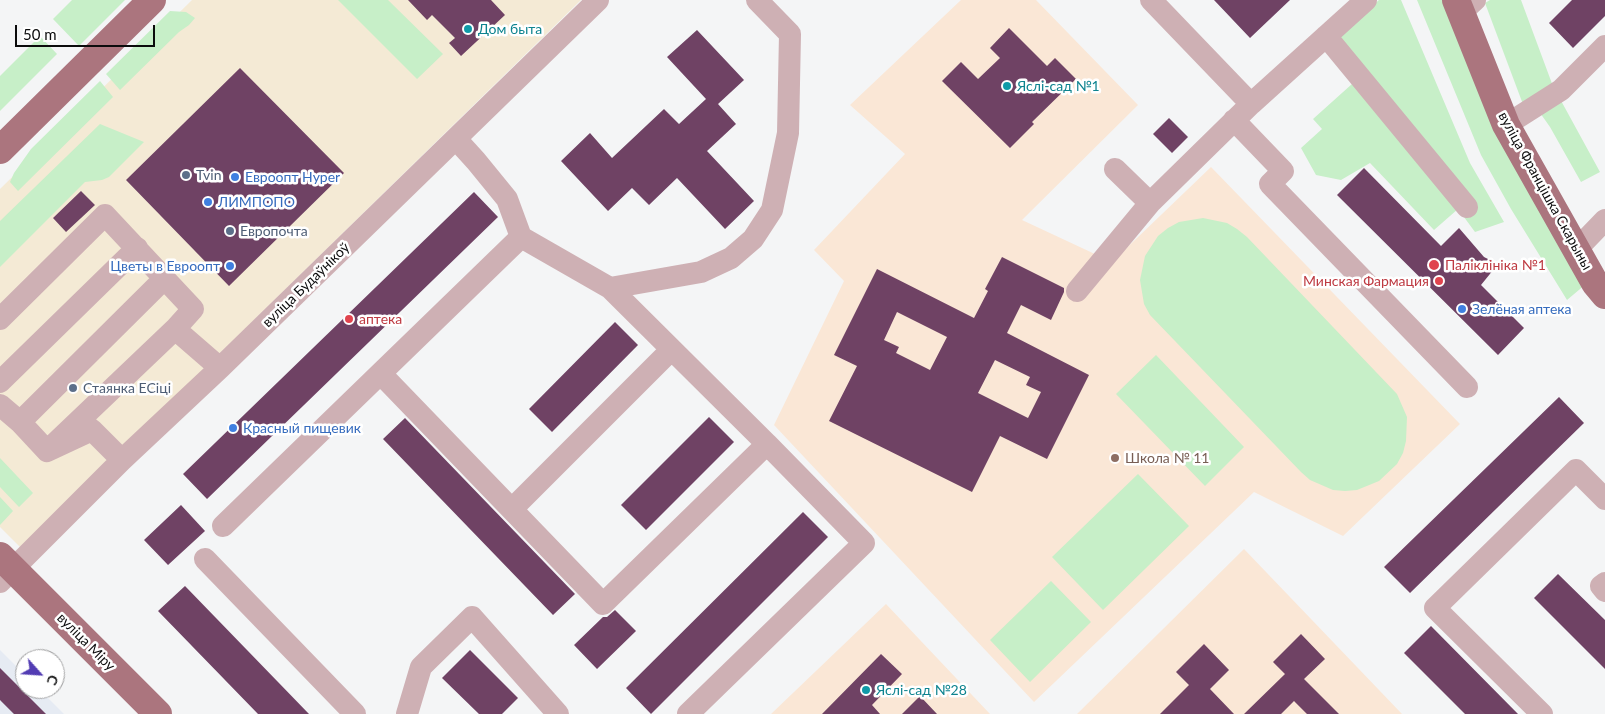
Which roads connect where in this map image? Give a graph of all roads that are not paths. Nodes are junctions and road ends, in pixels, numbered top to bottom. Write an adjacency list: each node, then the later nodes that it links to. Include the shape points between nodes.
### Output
1 (152, 0): 13 (main road)
2 (598, 0): 12 (street, вуліца Будаўнікоў)
3 (757, 0): 22 (street, via 790,34 788,132 772,210 753,239 723,262 701,272)
4 (1151, 0): 9 (street)
5 (1366, 0): 7 (street)
6 (1464, 4): 11 (main road, вуліца Францішка Скарыны)
7 (1326, 36): 9 (street); 16 (street)
8 (1605, 46): 11 (street, via 1561,90)
9 (1251, 104): 10 (street)
10 (1234, 120): 15 (street); 31 (street, via 1283,171 1270,184)
11 (1506, 125): 20 (main road, вуліца Францішка Скарыны)
12 (456, 140): 18 (street, via 507,199); 28 (street, вуліца Будаўнікоў)
13 (0, 150)
14 (1114, 169): 15 (street)
15 (1150, 203): 23 (street)
16 (1467, 207)
17 (1605, 220): 20 (street)
18 (521, 237): 22 (street); 29 (street)
19 (137, 248): 21 (street); 25 (street, via 105,215); 30 (street)
20 (1576, 250): 24 (main road, вуліца Францішка Скарыны)
21 (165, 278): 26 (street, via 193,309); 33 (street)
22 (610, 288): 27 (street)
23 (1077, 291)
24 (1605, 295)
25 (0, 318)
26 (175, 329): 28 (street); 35 (street)
27 (671, 350): 34 (street); 38 (street)
28 (220, 368): 36 (street, вуліца Будаўнікоў)
29 (380, 374): 38 (street); 39 (street)
30 (0, 382)
31 (1467, 387)
32 (0, 405): 33 (street)
33 (20, 422): 35 (street)
34 (767, 444): 38 (street, via 603,604); 48 (street, via 864,543)
35 (47, 451): 36 (street, via 92,430)
36 (122, 460): 41 (street, вуліца Будаўнікоў)
37 (1605, 499): 49 (street, via 1576,470 1435,608)
38 (512, 509)
39 (224, 526)
40 (204, 559): 45 (street)
41 (4, 569): 44 (main road, вуліца Міру)
42 (1605, 582): 43 (street, via 1601,586)
43 (1605, 591)
44 (158, 714)
45 (355, 714)
46 (407, 714): 47 (street, via 421,667 472,618)
47 (558, 714)
48 (688, 714)
49 (1542, 714)

